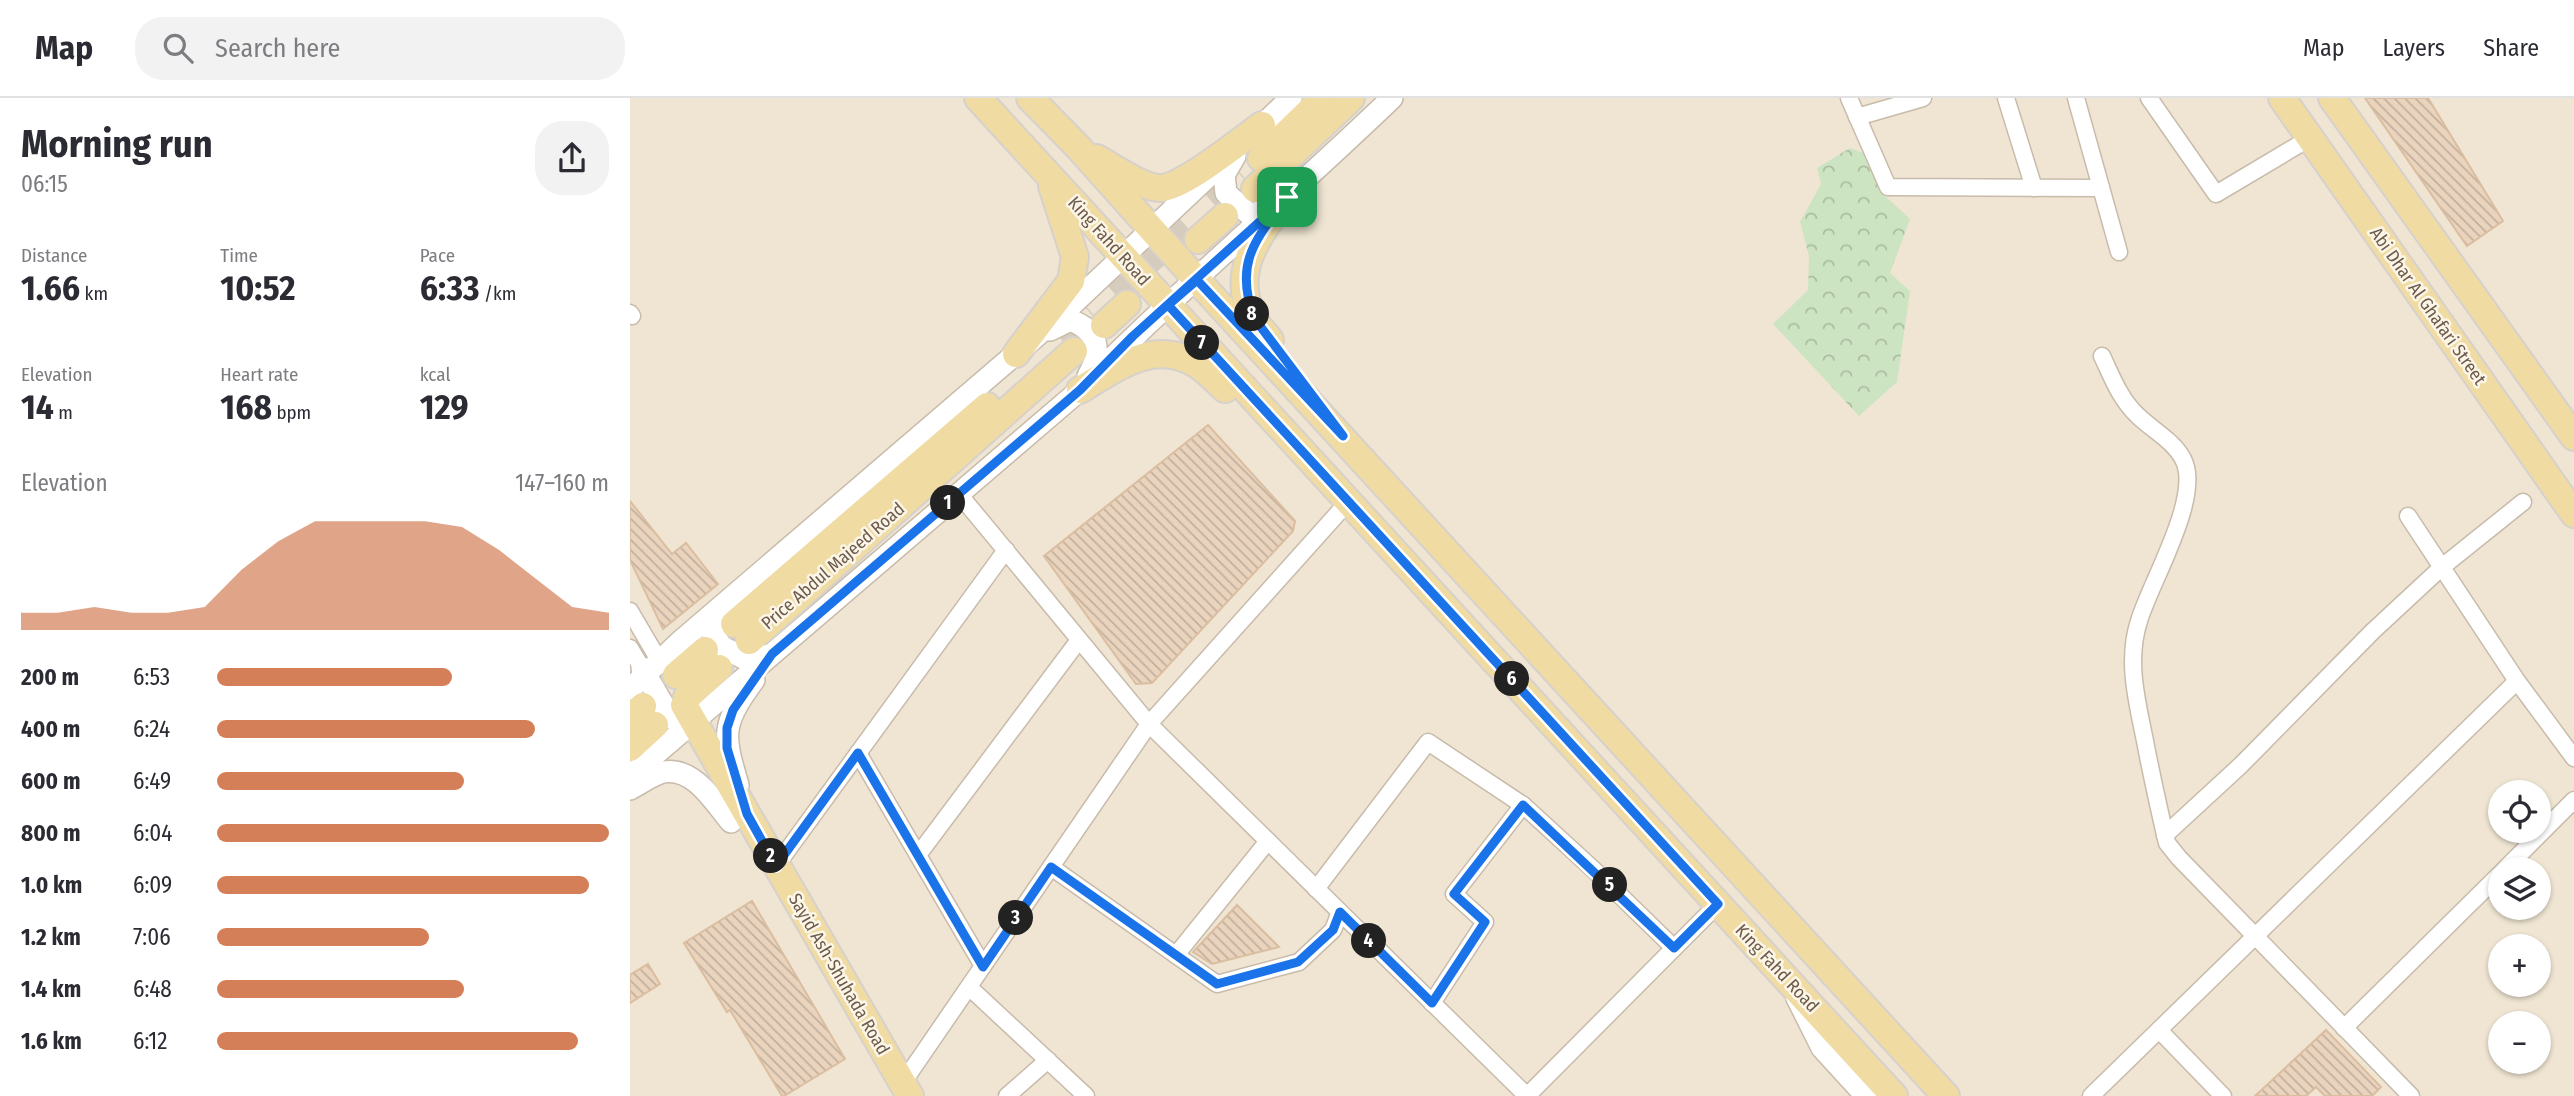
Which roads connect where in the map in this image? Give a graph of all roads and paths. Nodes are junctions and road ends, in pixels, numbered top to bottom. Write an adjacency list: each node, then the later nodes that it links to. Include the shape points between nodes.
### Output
1 (978, 98): 18 (main road, King Fahd Road)
2 (1030, 98): 17 (main road)
3 (1291, 98): 15 (street)
4 (1323, 98): 5 (main road, via 1249,182)
5 (1351, 98)
6 (1392, 98): 21 (street)
7 (1849, 98): 14 (street)
8 (1923, 98): 14 (street)
9 (2006, 98): 19 (street)
10 (2076, 98): 20 (street)
11 (2149, 98): 16 (street, via 2216,194)
12 (2283, 98): 16 (main road, Abi Dhar Al Ghafari Street)
13 (2332, 98): 36 (main road)
14 (1857, 117): 19 (street, via 1888,187)
15 (1253, 134): 17 (main road, via 1182,181 1160,188); 21 (street, via 1224,175 1226,193 1249,214); 23 (street)
16 (2309, 138): 41 (main road, Abi Dhar Al Ghafari Street)
17 (1079, 148): 23 (main road)
18 (1048, 174): 26 (main road, King Fahd Road); 32 (main road, via 1075,257 1071,281)
19 (2034, 188): 20 (street)
20 (2101, 188): 25 (street)
21 (1287, 197): 27 (street); 35 (main road, via 1252,245 1246,296 1254,318)
22 (1219, 209): 24 (main road)
23 (1153, 230): 26 (street); 27 (main road)
24 (1193, 234)
25 (2119, 252)
26 (1123, 257): 29 (main road, King Fahd Road); 32 (street)
27 (1197, 280): 29 (street); 35 (main road)
28 (1120, 299): 30 (main road)
29 (1168, 305): 34 (street); 37 (main road, King Fahd Road)
30 (1098, 319)
31 (1068, 346): 46 (main road, Price Abdul Majeed Road)
32 (1019, 351): 34 (street, via 1070,320 1084,325 1097,354); 46 (street)
33 (2102, 356): 62 (street, via 2120,396 2183,459 2187,474 2181,521 2138,621 2133,647 2132,676)
34 (1080, 390): 37 (main road, via 1147,354 1177,355 1196,364); 38 (street)
35 (1343, 436): 88 (main road)
36 (2574, 437)
37 (1311, 461): 39 (main road, King Fahd Road)
38 (959, 494): 43 (street); 49 (street)
39 (1348, 502): 53 (street); 70 (main road, King Fahd Road)
40 (2523, 502): 44 (street)
41 (2574, 514)
42 (2408, 516): 44 (street)
43 (1006, 550): 47 (street); 55 (street)
44 (2442, 567): 51 (street); 62 (street)
45 (630, 611): 52 (street, Sayid Ash-Shuhada Road)
46 (736, 623): 49 (street, via 713,624 722,646 745,659); 52 (street)
47 (1079, 640): 53 (street); 64 (street)
48 (630, 648): 52 (street, Sayid Ash-Shuhada Road)
49 (772, 654): 52 (street); 61 (street, via 733,710 727,728)
50 (712, 659): 52 (main road)
51 (2517, 681): 56 (street); 72 (street)
52 (661, 696): 54 (main road); 57 (street); 61 (main road, Sayid Ash-Shuhada Road)
53 (1149, 724): 63 (street); 67 (street)
54 (630, 748)
55 (858, 753): 64 (street); 66 (street)
56 (2574, 758)
57 (630, 776)
58 (630, 789): 61 (street, via 665,772 684,774)
59 (2574, 800): 65 (street)
60 (1523, 805): 69 (street, via 1428,742); 73 (street); 78 (street, via 1454,894 1485,922)
61 (739, 818): 66 (main road, Sayid Ash-Shuhada Road); 82 (main road, Sayid Ash-Shuhada Road)
62 (2165, 835): 72 (street, via 2179,858)
63 (1268, 841): 69 (street); 74 (street)
64 (918, 855): 75 (street)
65 (2516, 857)
66 (776, 866): 82 (main road, Sayid Ash-Shuhada Road)
67 (1051, 867): 74 (street); 75 (street)
68 (2488, 885): 79 (street)
69 (1316, 889): 71 (street)
70 (1718, 904): 73 (street); 76 (main road, King Fahd Road)
71 (1340, 912): 74 (street, via 1333,930 1298,962 1217,984); 78 (street)
72 (2255, 936): 79 (street); 80 (street)
73 (1674, 948): 85 (street)
74 (1176, 956)
75 (983, 967): 77 (street)
76 (1788, 981): 86 (street, via 1822,1048); 87 (main road, King Fahd Road)
77 (968, 987): 81 (street); 82 (street)
78 (1432, 1003): 85 (street)
79 (2344, 1028): 91 (street)
80 (2159, 1030): 89 (street); 90 (street)
81 (1048, 1060): 83 (street); 84 (street)
82 (901, 1092)
83 (1007, 1096)
84 (1086, 1096)
85 (1526, 1096)
86 (1866, 1096)
87 (1894, 1096)
88 (1946, 1096)
89 (2091, 1096)
90 (2223, 1096)
91 (2411, 1096)

